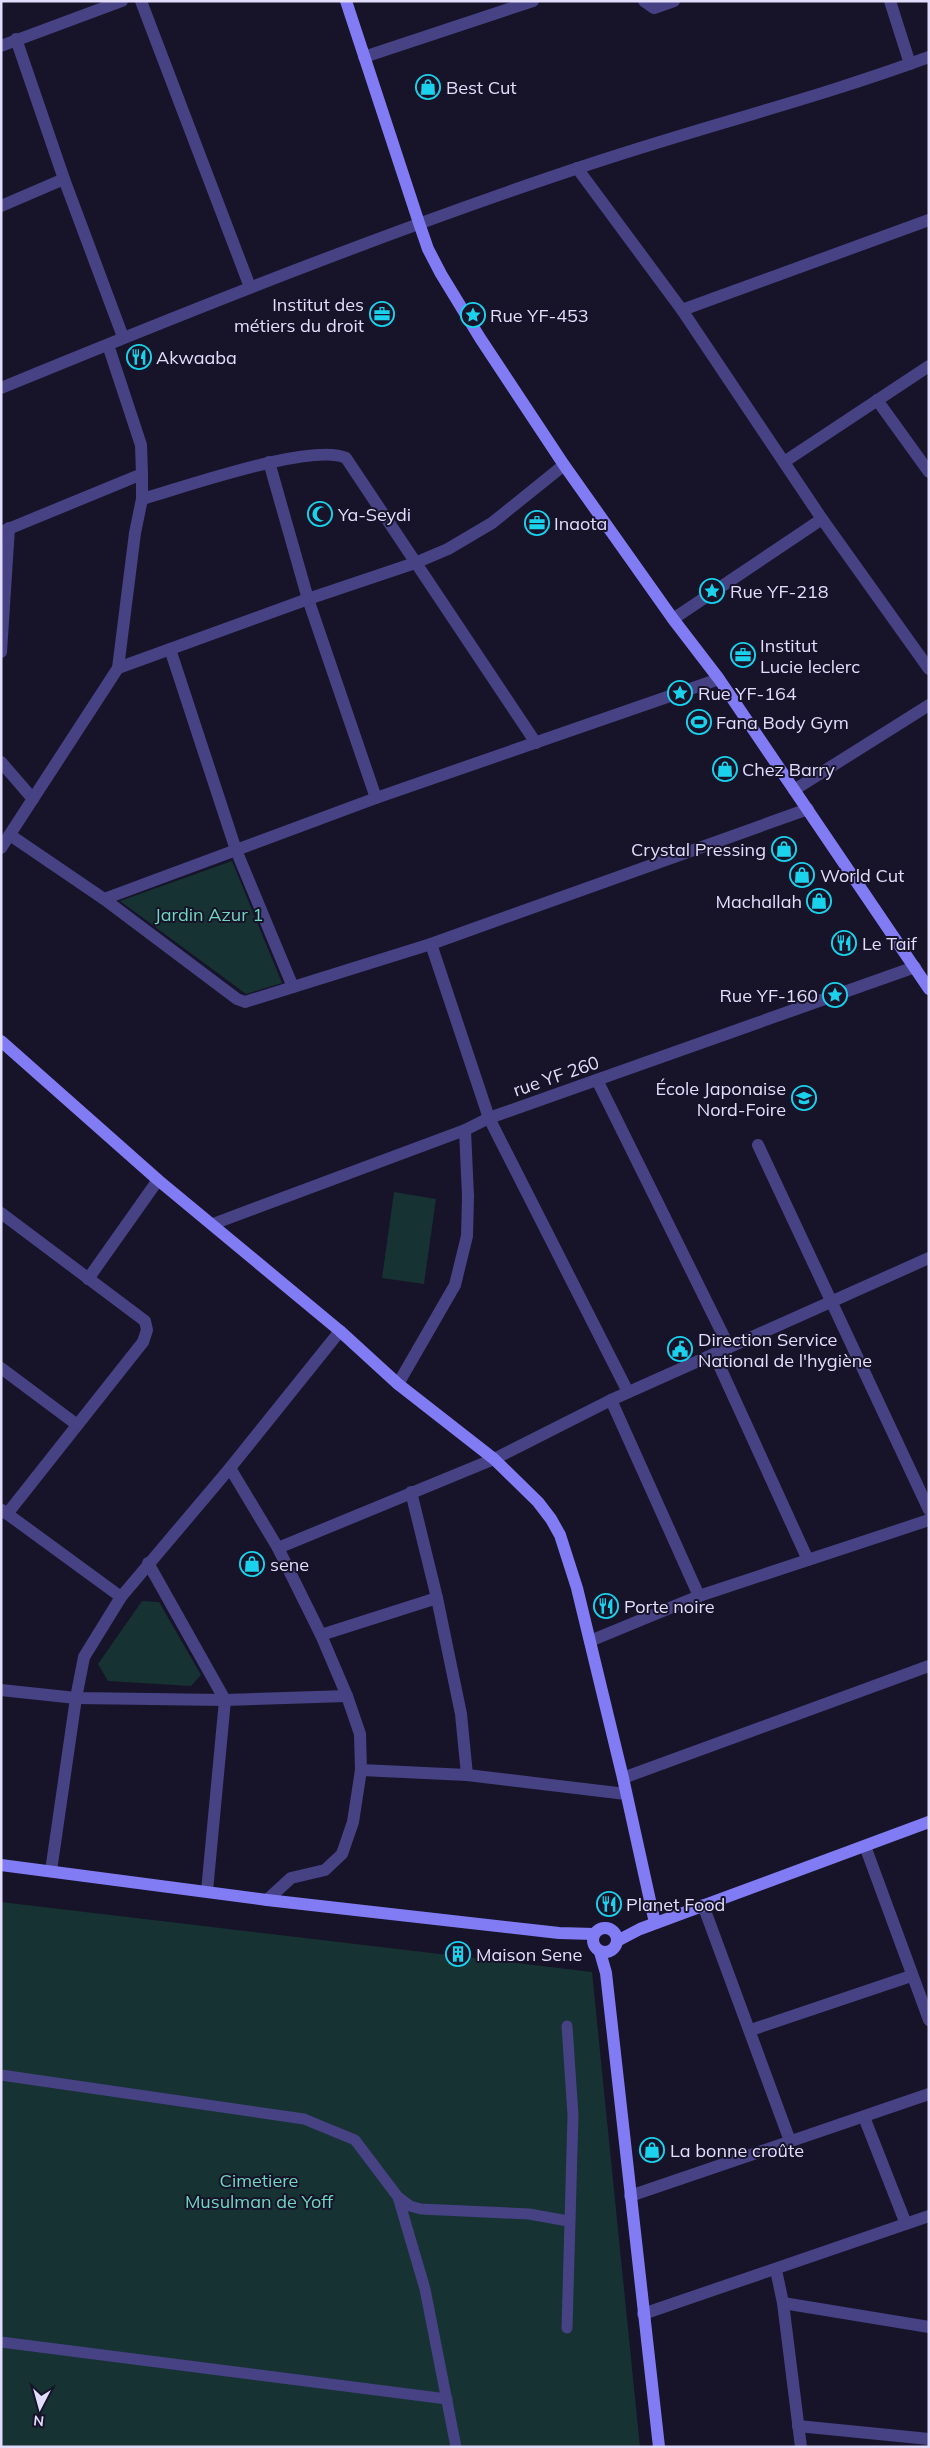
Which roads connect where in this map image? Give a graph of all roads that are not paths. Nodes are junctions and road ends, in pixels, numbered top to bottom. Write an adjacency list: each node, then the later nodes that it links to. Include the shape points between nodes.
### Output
1 (122, 1): 9 (street)
2 (141, 1): 19 (street)
3 (346, 1): 11 (street)
4 (533, 1): 8 (street)
5 (644, 1): 6 (street, via 654,8)
6 (674, 1)
7 (890, 1): 13 (street)
8 (509, 5): 11 (street)
9 (16, 39): 10 (street); 15 (street)
10 (1, 46)
11 (364, 57): 18 (street)
12 (929, 57): 13 (street)
13 (910, 64): 14 (street)
14 (577, 168): 18 (street); 20 (street)
15 (64, 179): 16 (street); 21 (street)
16 (1, 206)
17 (929, 220): 20 (street)
18 (419, 223): 19 (street); 28 (street, via 441,274)
19 (250, 287): 21 (street)
20 (682, 310): 27 (street)
21 (123, 337): 22 (street)
22 (108, 345): 24 (street); 30 (street, via 141,445)
23 (929, 366): 25 (street)
24 (1, 388)
25 (877, 400): 27 (street); 29 (street)
26 (269, 462): 31 (street); 34 (street, via 325,454 346,458); 35 (street)
27 (784, 462): 32 (street)
28 (564, 465): 34 (street, via 492,523 448,549); 36 (street)
29 (929, 472)
30 (142, 474): 31 (street); 33 (street)
31 (142, 499): 39 (street)
32 (822, 519): 36 (street); 40 (street)
33 (5, 530): 38 (street)
34 (415, 563): 35 (street); 43 (street)
35 (308, 599): 37 (street); 46 (street)
36 (673, 619): 41 (street)
37 (170, 650): 39 (street); 51 (street)
38 (1, 652)
39 (118, 668): 47 (street)
40 (929, 669)
41 (719, 679): 43 (street); 45 (street)
42 (929, 705): 45 (street)
43 (536, 743): 46 (street)
44 (1, 762): 47 (street)
45 (794, 790): 48 (street)
46 (376, 798): 51 (street)
47 (33, 799): 49 (street)
48 (808, 809): 53 (street); 54 (street)
49 (10, 835): 50 (street); 52 (street)
50 (1, 848)
51 (236, 850): 52 (street); 55 (street)
52 (104, 899): 55 (street, via 237,999 245,1002)
53 (431, 944): 55 (street); 59 (street)
54 (915, 967): 56 (street); 58 (street, rue YF 260)
55 (293, 987)
56 (929, 989)
57 (1, 1040): 62 (street)
58 (597, 1080): 59 (street, rue YF 260); 69 (street)
59 (489, 1118): 60 (street, rue YF 260); 73 (street)
60 (465, 1130): 64 (street, rue YF 260); 72 (street, via 467,1236 455,1285)
61 (758, 1145): 67 (street)
62 (158, 1180): 64 (street); 66 (street)
63 (1, 1213): 66 (street)
64 (213, 1224): 68 (street)
65 (929, 1258): 67 (street)
66 (88, 1279): 75 (street, via 145,1321 147,1330 143,1342)
67 (831, 1302): 69 (street); 79 (street)
68 (340, 1331): 72 (street); 77 (street)
69 (729, 1347): 70 (street)
70 (714, 1354): 73 (street); 83 (street)
71 (1, 1368): 75 (street)
72 (398, 1384): 76 (street)
73 (628, 1392): 74 (street)
74 (611, 1400): 76 (street); 86 (street)
75 (76, 1424): 80 (street)
76 (494, 1459): 78 (street); 89 (street, via 538,1502 560,1535)
77 (230, 1468): 82 (street); 84 (street)
78 (411, 1492): 82 (street); 87 (street)
79 (929, 1510)
80 (4, 1512): 85 (street)
81 (929, 1520): 83 (street)
82 (278, 1548): 88 (street)
83 (808, 1560): 86 (street)
84 (148, 1563): 85 (street); 94 (street)
85 (121, 1596): 93 (street, via 84,1657)
86 (699, 1596): 89 (street)
87 (437, 1598): 88 (street); 96 (street, via 460,1714)
88 (321, 1635): 92 (street)
89 (590, 1641): 97 (street)
90 (929, 1666): 97 (street)
91 (1, 1690): 93 (street)
92 (347, 1696): 94 (street); 95 (street, via 360,1734)
93 (76, 1698): 94 (street); 102 (street)
94 (225, 1700): 103 (street)
95 (361, 1770): 96 (street); 104 (street, via 353,1822 342,1854 325,1870 291,1878)
96 (466, 1775): 98 (street)
97 (623, 1778): 98 (street)
98 (626, 1794): 106 (street)
99 (929, 1822): 100 (street)
100 (865, 1846): 105 (street); 108 (street)
101 (1, 1865): 102 (street)
102 (51, 1871): 103 (street)
103 (207, 1891): 104 (street)
104 (267, 1900): 107 (street, via 559,1933)
105 (703, 1906): 106 (street); 111 (street)
106 (655, 1923): 107 (street)
107 (605, 1942): 117 (street)
108 (911, 1976): 109 (street); 111 (street)
109 (929, 2020)
110 (567, 2026): 119 (lane, via 573,2115)
111 (751, 2030): 115 (street)
112 (1, 2076): 116 (lane, via 304,2119 355,2140)
113 (929, 2094): 114 (street)
114 (864, 2117): 115 (street); 120 (street)
115 (790, 2142): 117 (street)
116 (398, 2196): 119 (lane, via 410,2206 421,2209 529,2214); 127 (lane, via 425,2289)
117 (630, 2196): 123 (street)
118 (929, 2216): 120 (street)
119 (568, 2221): 125 (lane)
120 (906, 2224): 121 (street)
121 (776, 2270): 122 (street); 123 (street)
122 (783, 2303): 124 (street); 128 (street)
123 (644, 2314): 131 (street)
124 (929, 2327)
125 (567, 2328)
126 (1, 2342): 127 (lane)
127 (447, 2399): 130 (lane)
128 (798, 2426): 129 (street); 132 (street)
129 (929, 2439)
130 (456, 2447)
131 (659, 2447)
132 (801, 2447)

